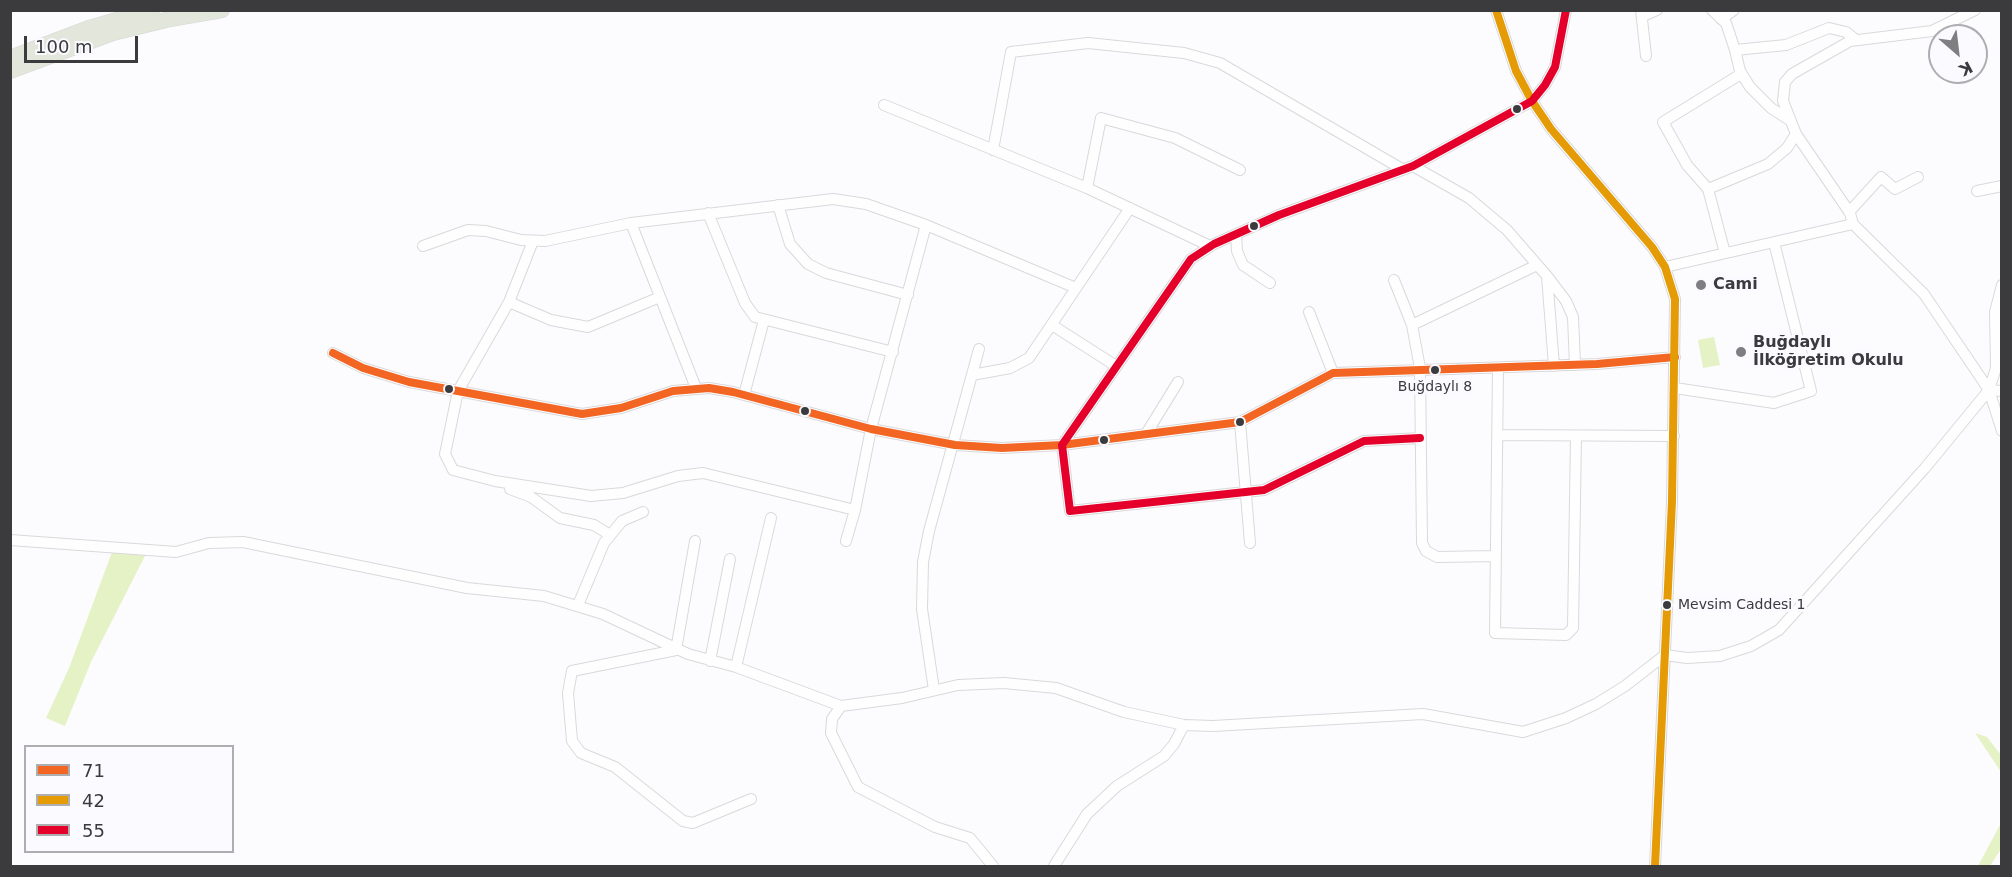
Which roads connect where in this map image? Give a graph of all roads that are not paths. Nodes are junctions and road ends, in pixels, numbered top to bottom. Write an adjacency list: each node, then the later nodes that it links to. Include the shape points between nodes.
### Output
1 (152, 10): 14 (highway, via 88,28)
2 (222, 10): 15 (highway, via 113,33)
3 (1496, 10): 17 (street, via 1510,56)
4 (1566, 10): 17 (street, via 1555,67)
5 (1657, 10): 9 (street)
6 (1712, 10): 10 (street)
7 (1734, 10): 10 (street)
8 (1975, 10): 11 (street, via 1932,31)
9 (1642, 13): 13 (street)
10 (1721, 19): 12 (street)
11 (1856, 40): 12 (street, via 1846,32 1829,28 1786,45); 19 (street, via 1788,78 1782,96)
12 (1735, 50): 16 (street)
13 (1646, 56)
14 (10, 58)
15 (10, 71)
16 (1741, 74): 19 (street, via 1763,101); 27 (street, via 1664,122 1686,165)
17 (1532, 101): 22 (street); 43 (street)
18 (884, 105): 21 (street)
19 (1791, 121): 20 (street)
20 (1796, 134): 27 (street, via 1768,164); 31 (street)
21 (993, 150): 22 (street, via 1011,52 1088,43 1184,53 1220,63); 26 (street)
22 (1408, 167): 36 (street); 42 (street, via 1468,198 1507,230)
23 (1240, 170): 26 (street, via 1175,138 1101,118)
24 (1918, 177): 31 (street, via 1895,189 1881,177)
25 (2001, 186): 28 (street)
26 (1088, 188): 30 (street)
27 (1708, 189): 41 (street)
28 (1977, 191)
29 (778, 205): 32 (street); 35 (street, via 844,200); 49 (street, via 790,244 808,264 826,273)
30 (1130, 208): 40 (street); 48 (street)
31 (1850, 212): 34 (street)
32 (708, 213): 33 (street); 53 (street, via 745,303 751,313)
33 (631, 222): 37 (street, via 558,240); 50 (street)
34 (1853, 224): 38 (street); 70 (street, via 1924,294)
35 (926, 225): 48 (street); 49 (street)
36 (1236, 234): 40 (street); 46 (street, via 1243,265)
37 (533, 241): 39 (street, via 474,230 451,234); 51 (street)
38 (1774, 242): 41 (street); 69 (street, via 1811,391 1774,403)
39 (423, 246)
40 (1210, 246): 61 (street, via 1184,266)
41 (1725, 253): 43 (street)
42 (1537, 265): 44 (street); 55 (street)
43 (1665, 267): 59 (street, via 1675,299)
44 (1546, 276): 60 (street, via 1573,317); 62 (street)
45 (1394, 280): 55 (street)
46 (1270, 283)
47 (2001, 285): 70 (street, via 1995,312 1996,368)
48 (1076, 288): 54 (street)
49 (908, 295): 57 (street)
50 (660, 297): 51 (street, via 588,327 551,320); 68 (street)
51 (509, 302): 71 (street)
52 (1310, 312): 65 (street)
53 (764, 320): 57 (street); 73 (street)
54 (1052, 325): 61 (street); 66 (street, via 1023,362)
55 (1412, 326): 63 (street)
56 (980, 349): 66 (street)
57 (893, 352): 75 (street)
58 (333, 353): 71 (street, via 395,379)
59 (1675, 357): 60 (street); 69 (street)
60 (1575, 365): 62 (street)
61 (1116, 366): 83 (street)
62 (1554, 366): 64 (street)
63 (1420, 368): 64 (street); 65 (street); 81 (street)
64 (1497, 368): 78 (street)
65 (1333, 373): 74 (street)
66 (972, 375): 82 (street)
67 (1178, 382): 77 (street)
68 (696, 388): 71 (street, via 662,393 610,411 582,414); 73 (street)
69 (1675, 388): 80 (street)
70 (1989, 390): 72 (street); 76 (street); 98 (street, via 1925,468 1779,630 1751,646 1720,656)
71 (458, 391): 84 (street, via 446,462 459,474)
72 (2001, 391)
73 (744, 395): 75 (street)
74 (1240, 422): 77 (street); 85 (street)
75 (871, 429): 82 (street); 86 (street)
76 (2001, 431)
77 (1146, 434): 83 (street)
78 (1497, 435): 79 (street); 94 (street)
79 (1576, 436): 80 (street); 94 (street, via 1576,596 1573,628 1566,635 1495,633)
80 (1674, 436): 98 (street)
81 (1420, 438): 85 (street, via 1364,441 1264,490); 94 (street, via 1420,539 1424,548 1437,557)
82 (955, 445): 83 (street); 101 (street, via 929,531 922,570 922,609)
83 (1062, 445): 85 (street, via 1070,511)
84 (495, 481): 86 (street, via 600,496 703,473); 89 (street, via 498,486 531,497 560,518 594,525)
85 (1246, 492): 93 (street)
86 (855, 510): 92 (street)
87 (643, 512): 89 (street, via 626,518)
88 (771, 519): 100 (street)
89 (610, 535): 96 (street)
90 (10, 540): 96 (street, via 176,552 209,543 243,542 467,588 525,592)
91 (695, 541): 97 (street)
92 (846, 541)
93 (1250, 543)
94 (1496, 556)
95 (730, 559): 99 (street)
96 (578, 605): 97 (street)
97 (677, 648): 99 (street); 104 (street, via 669,653 572,671 568,693 573,745 581,753 615,767 686,822 693,823)
98 (1665, 655): 103 (street, via 1596,704 1523,732 1424,714); 107 (street)
99 (710, 661): 100 (street)
100 (736, 667): 102 (street)
101 (934, 690): 102 (street); 103 (street, via 986,683 1038,685 1124,712)
102 (841, 706): 105 (street, via 832,719 831,733 858,787 935,827 970,838)
103 (1184, 725): 106 (street, via 1164,756 1117,786 1088,814)
104 (751, 798)
105 (993, 867)
106 (1054, 867)
107 (1655, 867)

